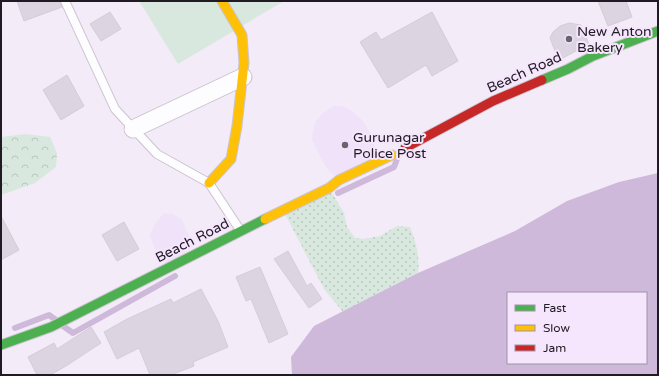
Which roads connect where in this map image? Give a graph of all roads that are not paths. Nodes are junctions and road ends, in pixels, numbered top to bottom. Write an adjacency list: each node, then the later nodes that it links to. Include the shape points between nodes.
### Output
1 (65, 1): 5 (lane, via 115,109)
2 (222, 1): 4 (main road, via 242,35)
3 (658, 32): 6 (main road, Beach Road, via 593,56 493,101)
4 (243, 77): 5 (street); 8 (main road, via 231,159)
5 (133, 129): 8 (lane, via 157,154)
6 (405, 148)
7 (392, 155): 9 (main road, Beach Road)
8 (209, 183): 9 (lane)
9 (240, 231): 10 (main road, Beach Road, via 51,327)
10 (1, 345)

